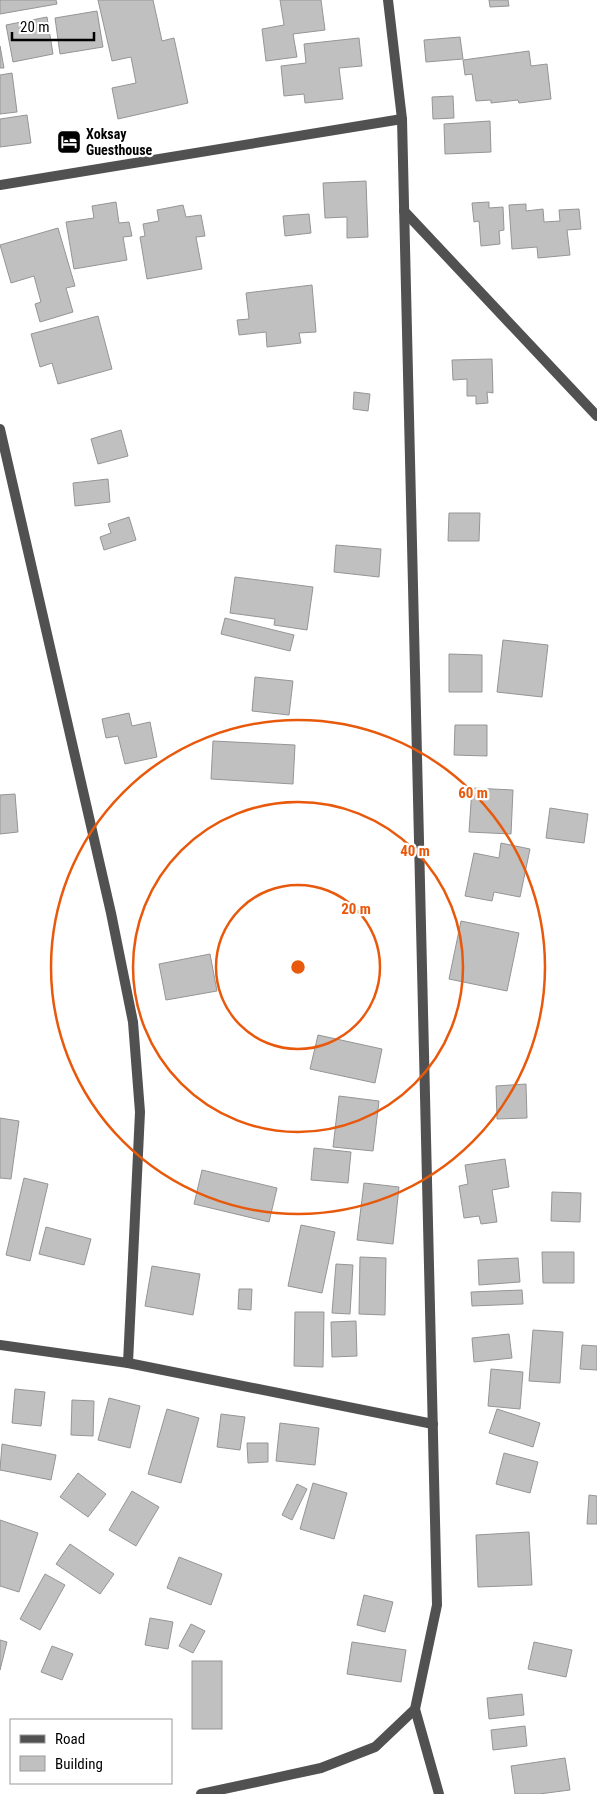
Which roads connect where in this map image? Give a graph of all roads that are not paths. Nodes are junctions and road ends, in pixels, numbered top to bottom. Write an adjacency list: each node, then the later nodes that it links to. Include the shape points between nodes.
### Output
1 (388, 0): 2 (street)
2 (402, 119): 3 (street); 4 (street)
3 (0, 185)
4 (404, 211): 5 (street); 9 (street)
5 (597, 416)
6 (0, 429): 8 (street, via 109,903 133,1022 140,1112)
7 (0, 1344): 8 (street)
8 (128, 1363): 9 (street)
9 (433, 1424): 10 (street, via 437,1605)
10 (415, 1709): 11 (street, via 375,1747 321,1768); 12 (street)
11 (201, 1794)
12 (438, 1794)

